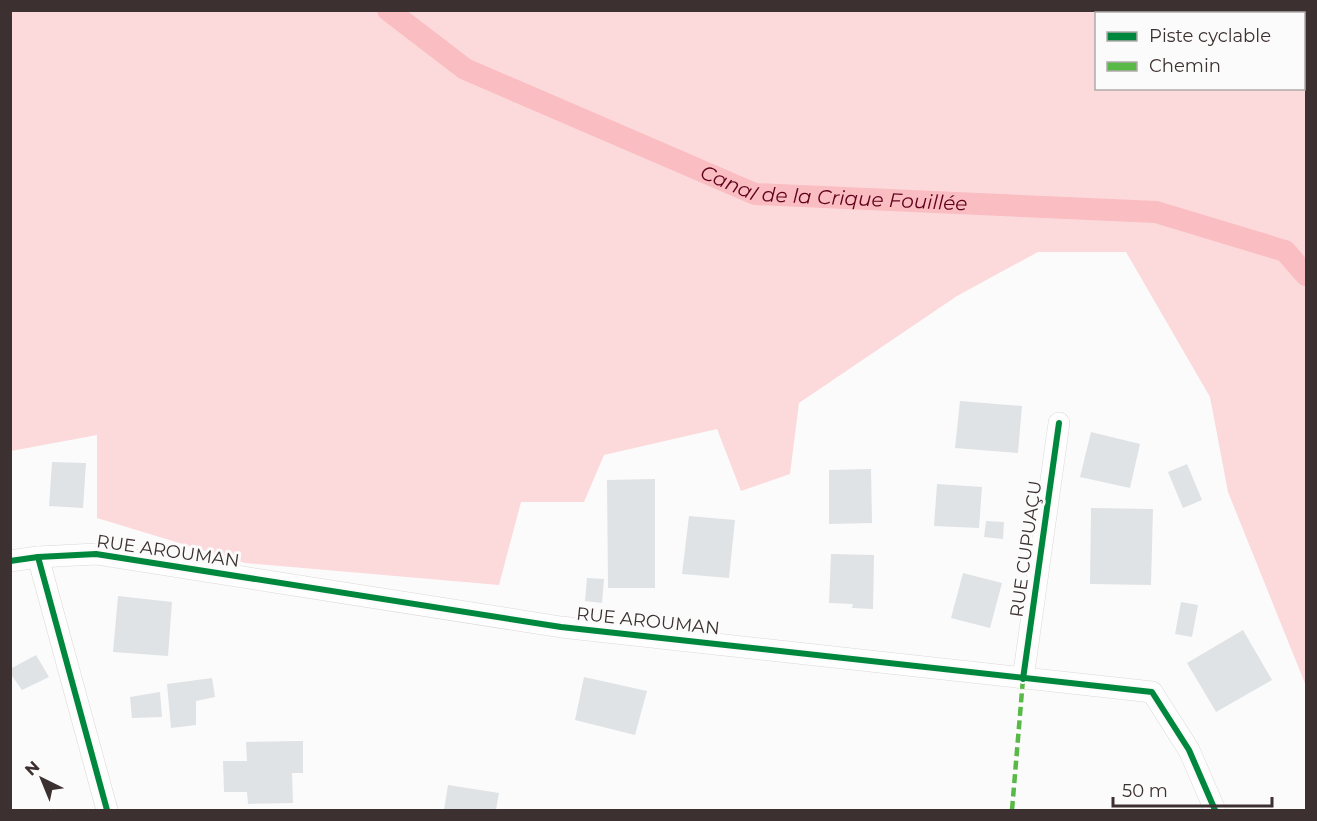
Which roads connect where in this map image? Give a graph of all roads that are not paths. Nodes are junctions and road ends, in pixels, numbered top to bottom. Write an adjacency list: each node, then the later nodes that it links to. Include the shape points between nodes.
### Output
1 (1059, 423): 4 (street, RUE CUPUAÇU)
2 (38, 557): 3 (street, RUE AROUMAN); 4 (street, RUE AROUMAN, via 96,554 561,627); 5 (street)
3 (10, 561)
4 (1023, 679): 6 (street, RUE AROUMAN, via 1152,692 1189,750)
5 (107, 810)
6 (1215, 810)

